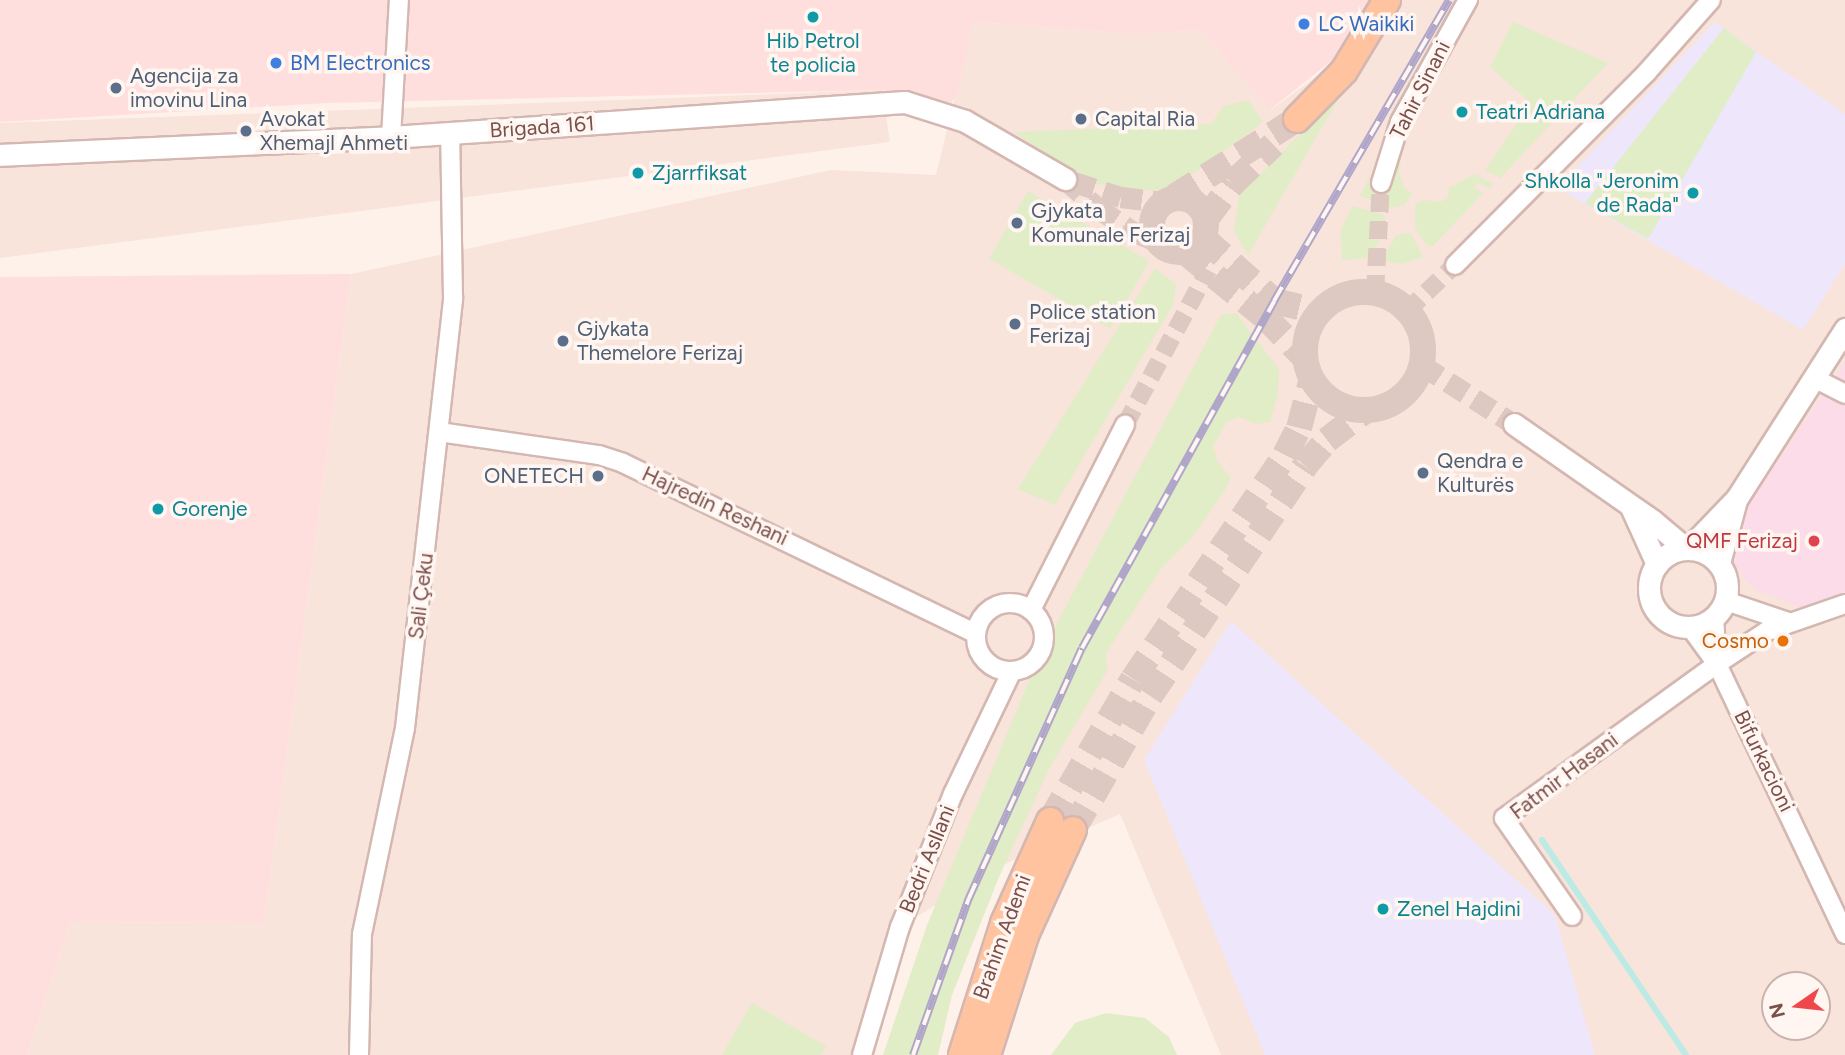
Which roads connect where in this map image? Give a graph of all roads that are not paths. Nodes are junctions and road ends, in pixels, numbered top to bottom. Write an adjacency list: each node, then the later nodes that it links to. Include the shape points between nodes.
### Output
1 (399, 0): 7 (street)
2 (1387, 0): 5 (main road, via 1344,71)
3 (1468, 0): 10 (street, Tahir Sinani, via 1400,122)
4 (1711, 0): 11 (street, via 1647,72)
5 (1297, 120)
6 (450, 133): 7 (street, Brigada 161); 9 (street, Brigada 161, via 905,102 965,121); 17 (street, Sali Çeku, via 453,298)
7 (391, 137): 8 (street, Brigada 161)
8 (0, 155)
9 (1065, 179)
10 (1381, 183)
11 (1455, 265)
12 (1845, 329): 13 (street)
13 (1814, 378): 14 (street); 18 (street)
14 (1845, 394)
15 (1514, 424): 19 (street)
16 (1125, 425): 25 (street)
17 (439, 432): 28 (street, Hajredin Reshani, via 599,455 624,463); 33 (street, Sali Çeku, via 405,728 362,934)
18 (1737, 498): 20 (street); 21 (street)
19 (1631, 507): 20 (street); 22 (street)
20 (1687, 548): 21 (street, via 1705,552); 22 (street)
21 (1719, 563): 24 (street, via 1726,577)
22 (1657, 564): 27 (street, via 1650,580 1654,606 1665,620)
23 (1845, 604): 26 (street)
24 (1720, 609): 26 (street); 27 (street); 29 (street)
25 (1031, 610): 28 (street, via 1008,603 996,606 986,612); 30 (street, via 1044,630 1044,641 1034,662)
26 (1788, 622): 29 (street)
27 (1690, 627): 29 (street)
28 (975, 633): 30 (street, via 982,657 1001,670)
29 (1717, 664): 31 (street, Fatmir Hasani, via 1504,818); 32 (street, Bifurkacioni)
30 (1012, 671): 34 (street, Bedri Asllani, via 953,794 900,927)
31 (1572, 916)
32 (1845, 934)
33 (359, 1055)
34 (862, 1055)
35 (962, 1055): 36 (main road, Brahim Ademi, via 1004,923 1062,825)
36 (987, 1055)

